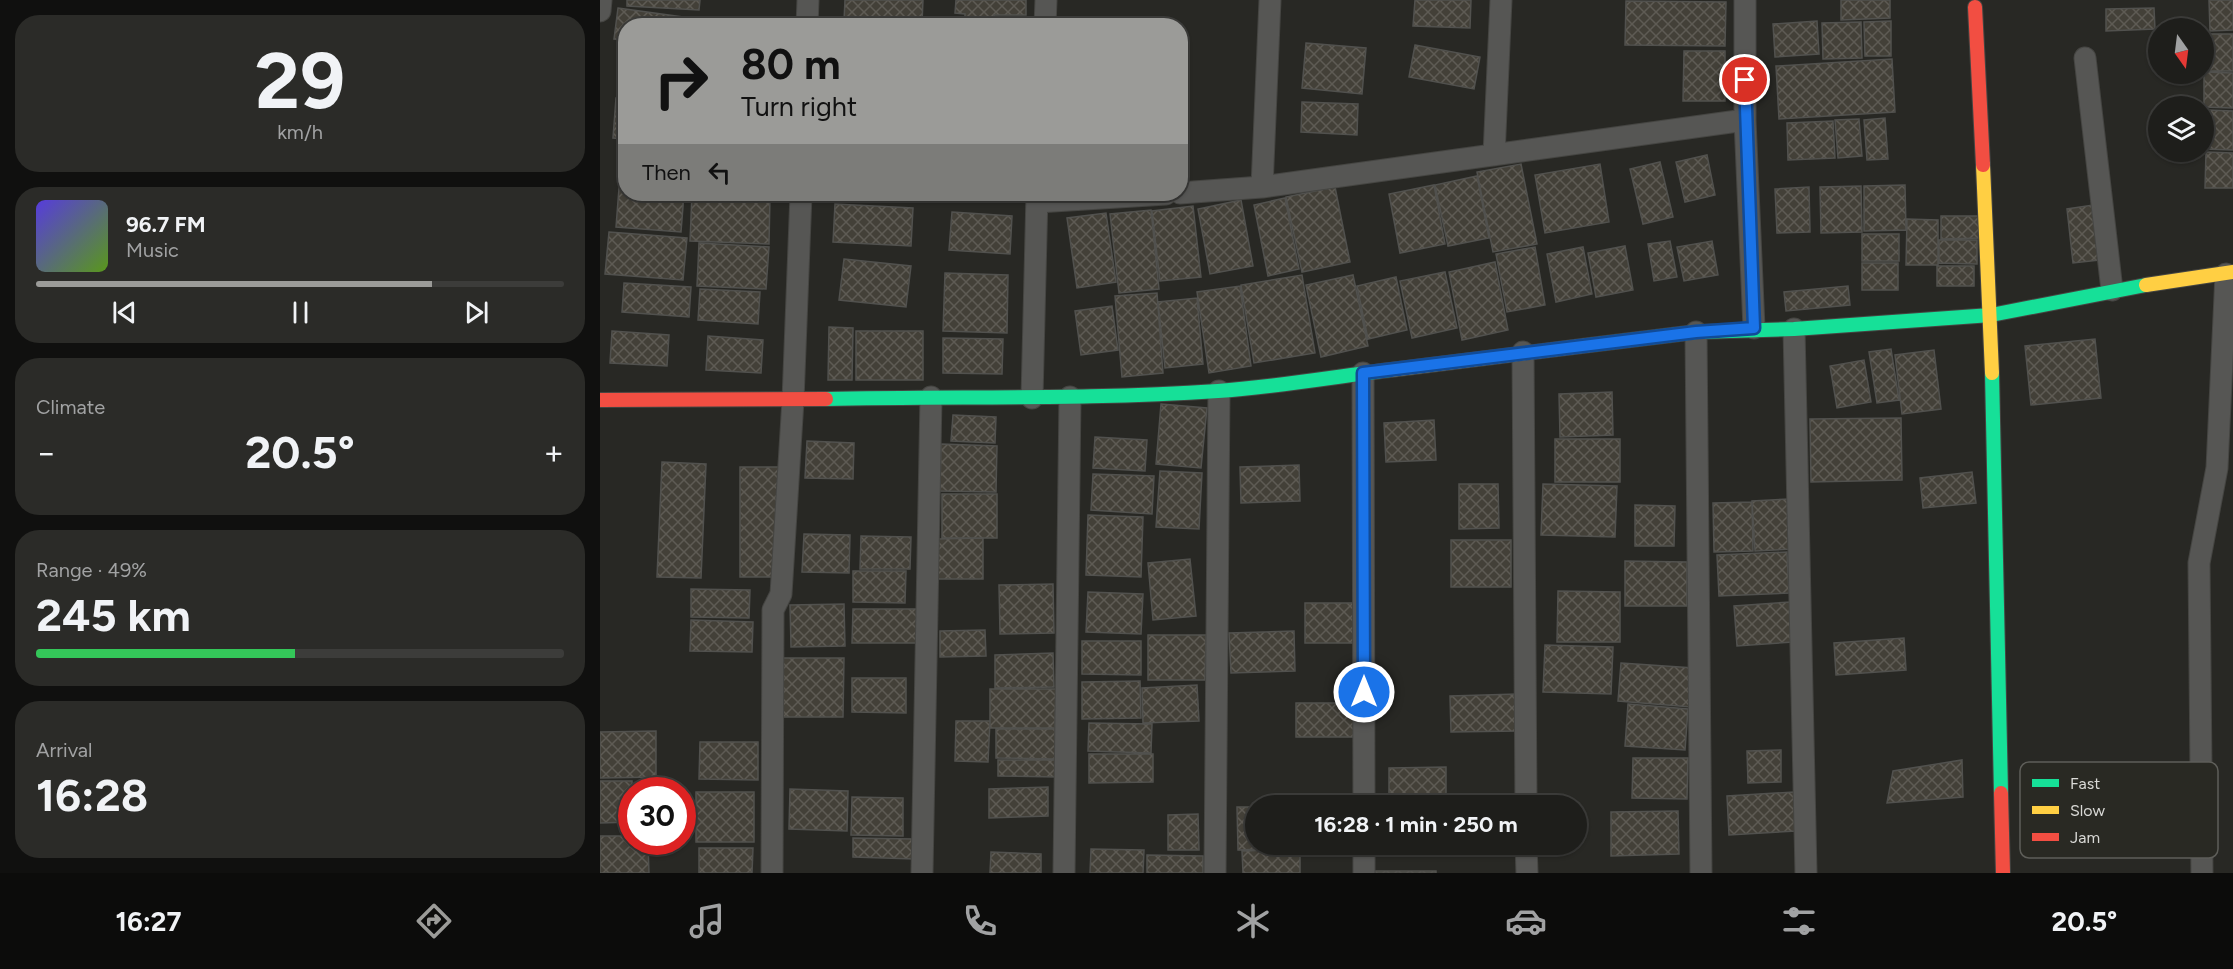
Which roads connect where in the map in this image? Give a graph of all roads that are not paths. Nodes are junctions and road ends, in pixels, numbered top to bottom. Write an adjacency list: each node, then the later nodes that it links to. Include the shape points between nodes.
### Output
1 (601, 0): 8 (street)
2 (808, 0): 9 (street)
3 (1046, 0): 10 (street)
4 (1270, 0): 14 (street)
5 (1501, 0): 13 (street)
6 (1745, 0): 12 (street)
7 (1975, 7): 20 (street)
8 (600, 11)
9 (807, 18)
10 (1045, 18)
11 (2085, 58): 19 (street)
12 (1745, 120): 13 (street); 21 (street)
13 (1494, 155): 14 (street)
14 (1262, 187): 15 (street)
15 (1188, 192)
16 (801, 201): 31 (street)
17 (1037, 201): 29 (street)
18 (2229, 273): 19 (street); 32 (street, via 2217,468 2199,563)
19 (2112, 290): 20 (street)
20 (1991, 315): 22 (street); 46 (street)
21 (1754, 328): 22 (street); 23 (street)
22 (1794, 329): 45 (street)
23 (1696, 332): 24 (street); 44 (street)
24 (1523, 352): 25 (street); 34 (street)
25 (1363, 373): 26 (street); 33 (street)
26 (1219, 391): 28 (street); 41 (street)
27 (931, 397): 29 (street); 31 (street); 39 (street)
28 (1070, 397): 29 (street); 40 (street)
29 (1032, 398)
30 (600, 400): 31 (street)
31 (793, 400): 38 (street, via 781,594 773,610)
32 (2201, 762)
33 (1364, 795)
34 (1526, 795)
35 (1364, 855): 42 (street)
36 (1526, 855): 43 (street)
37 (2202, 858): 47 (street)
38 (772, 873)
39 (922, 873)
40 (1064, 873)
41 (1215, 873)
42 (1364, 873)
43 (1527, 873)
44 (1701, 873)
45 (1806, 873)
46 (2003, 873)
47 (2202, 873)

